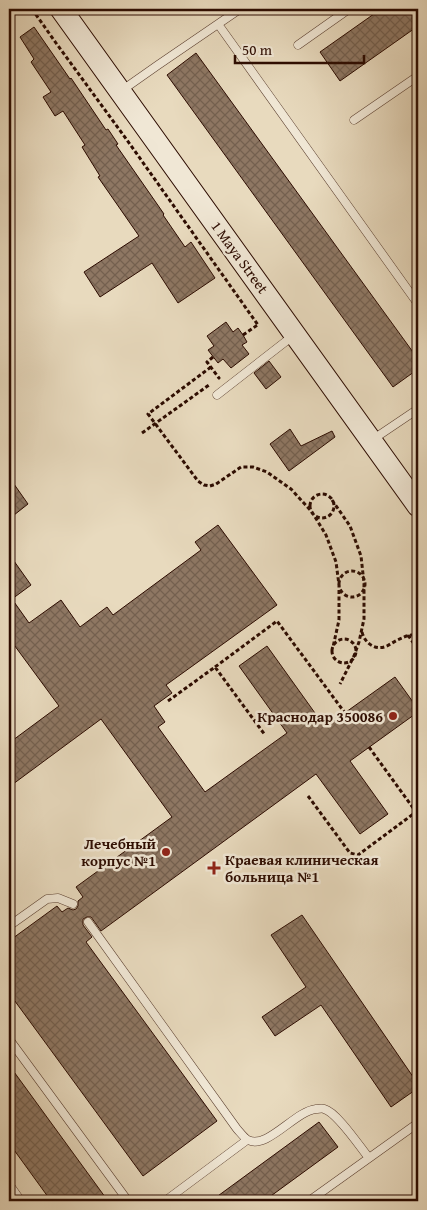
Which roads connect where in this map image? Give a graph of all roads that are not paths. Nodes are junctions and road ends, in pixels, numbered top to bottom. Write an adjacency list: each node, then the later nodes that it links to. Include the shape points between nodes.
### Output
1 (240, 9): 4 (lane)
2 (349, 9): 5 (lane)
3 (67, 13): 7 (street, 1 Maya Street)
4 (218, 24): 7 (lane); 9 (lane)
5 (298, 45)
6 (418, 76): 8 (lane)
7 (121, 91): 10 (street, 1 Maya Street)
8 (354, 120)
9 (418, 304)
10 (295, 334): 11 (lane); 13 (street, 1 Maya Street)
11 (216, 395)
12 (418, 409): 13 (lane)
13 (372, 440): 14 (street, 1 Maya Street)
14 (418, 506)
15 (73, 904): 17 (lane, via 58,898 47,899)
16 (88, 922): 20 (lane)
17 (9, 926)
18 (9, 1038): 25 (lane)
19 (418, 1123): 21 (lane)
20 (246, 1140): 21 (lane, via 256,1142 269,1137 301,1114 324,1109 342,1123); 26 (lane)
21 (368, 1158): 27 (lane)
22 (9, 1184): 24 (lane)
23 (418, 1196): 28 (lane)
24 (21, 1201)
25 (128, 1201)
26 (165, 1201)
27 (309, 1201)
28 (412, 1201)

